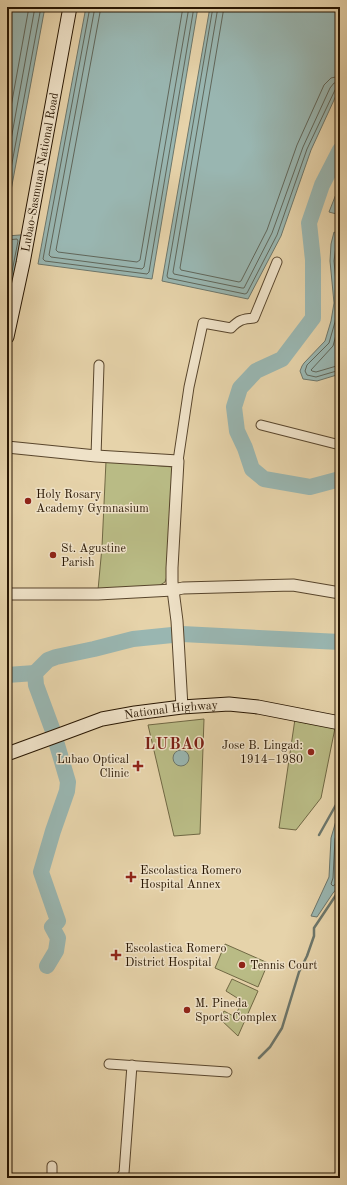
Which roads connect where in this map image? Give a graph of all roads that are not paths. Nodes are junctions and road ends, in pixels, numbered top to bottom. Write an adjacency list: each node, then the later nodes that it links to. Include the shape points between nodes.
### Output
1 (70, 7): 3 (main road, Lubao-Sasmuan National Road, via 23,264)
2 (277, 262): 9 (street, via 254,318 238,321 231,328 203,323 189,387)
3 (7, 337)
4 (99, 365): 8 (street)
5 (260, 425): 6 (street)
6 (340, 445)
7 (7, 447): 8 (street)
8 (96, 456): 9 (street)
9 (178, 461): 10 (street)
10 (173, 590): 11 (street, via 293,585); 12 (street, via 98,594); 13 (street)
11 (340, 593)
12 (7, 594)
13 (182, 707): 14 (main road, National Highway, via 229,704); 15 (main road, National Highway, via 102,720)
14 (340, 723)
15 (7, 754)
16 (109, 1064): 17 (street)
17 (132, 1065): 18 (street); 21 (street, via 124,1173)
18 (227, 1072)
19 (52, 1166): 20 (street)
20 (52, 1178)
21 (120, 1178)

